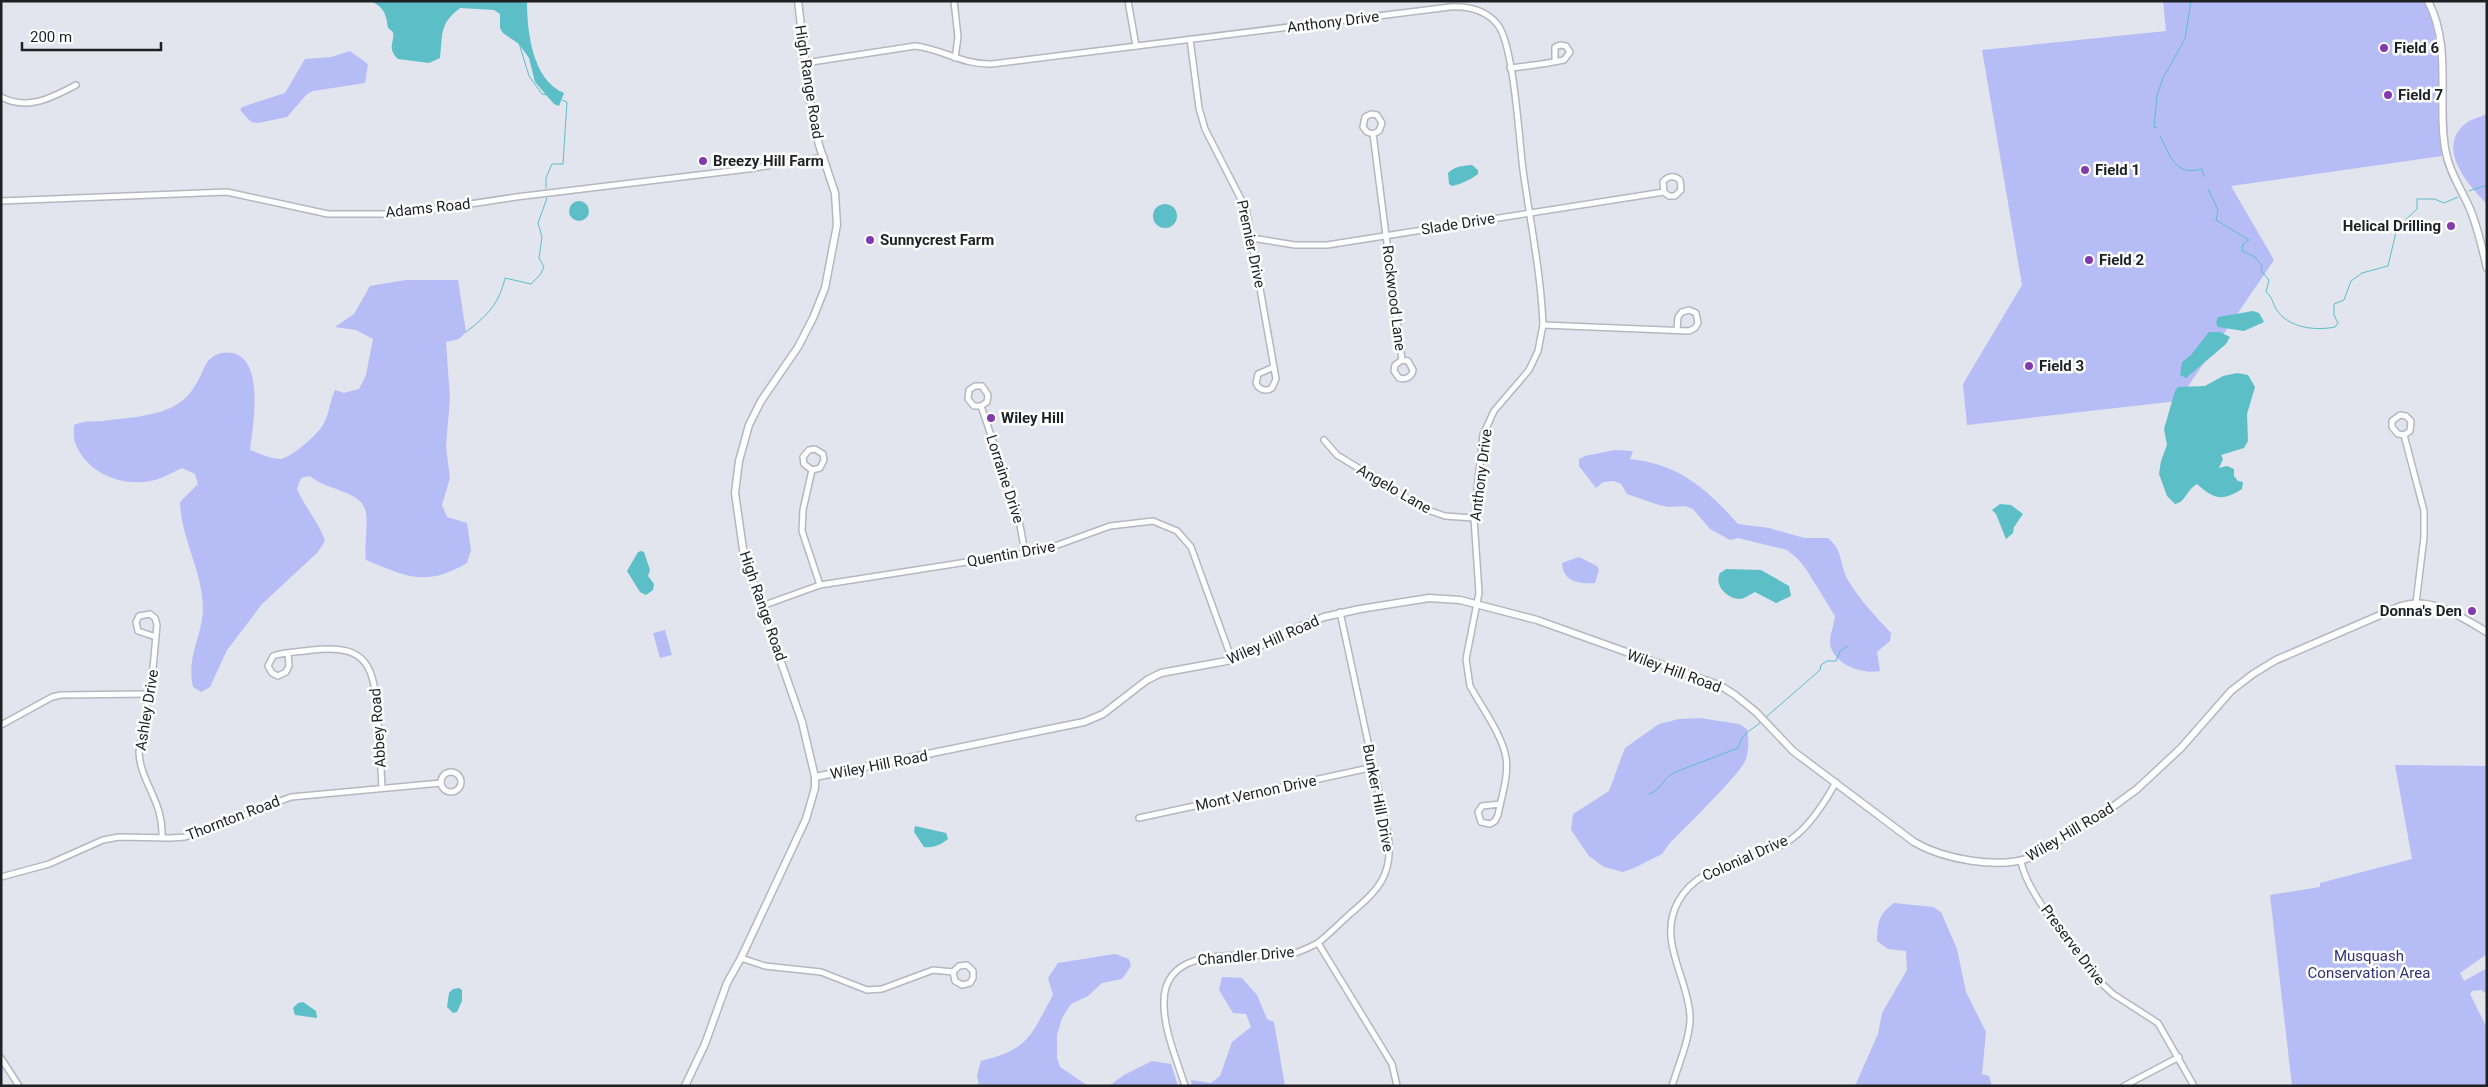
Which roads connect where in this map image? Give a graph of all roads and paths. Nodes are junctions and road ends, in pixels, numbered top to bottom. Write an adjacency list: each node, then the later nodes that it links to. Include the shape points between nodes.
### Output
1 (798, 1): 9 (street, High Range Road)
2 (954, 1): 7 (street, via 958,37)
3 (1128, 1): 6 (street)
4 (2428, 1): 20 (street, via 2436,22 2443,65 2446,157 2474,221)
5 (1190, 39): 6 (street, Anthony Drive); 10 (street, Anthony Drive, via 1462,6 1482,12 1499,26 1506,42); 19 (street, Premier Drive, via 1202,119 1243,199)
6 (1136, 46): 7 (street, Anthony Drive, via 992,64 972,64)
7 (954, 58): 9 (street, Anthony Drive, via 932,48 915,46)
8 (1555, 62): 10 (street)
9 (805, 63): 14 (street, High Range Road, via 812,117)
10 (1510, 68): 17 (street, Anthony Drive)
11 (76, 85): 12 (street, via 52,98 30,104)
12 (1, 97)
13 (1373, 134): 18 (street, Rockwood Lane)
14 (824, 157): 16 (street, Adams Road, via 404,214 328,214 227,192); 34 (street, High Range Road, via 838,214 825,288 798,347 754,415 737,471 736,503 742,546)
15 (1664, 192): 17 (street, Slade Drive)
16 (1, 201)
17 (1529, 213): 18 (street, Slade Drive); 21 (street, Anthony Drive)
18 (1386, 235): 19 (street, Slade Drive, via 1316,246); 23 (street, Rockwood Lane)
19 (1252, 238): 24 (street, Premier Drive)
20 (2487, 268)
21 (1543, 325): 22 (street); 29 (street, Anthony Drive, via 1530,370 1497,407 1486,425)
22 (1677, 330): 22 (street, via 1695,328 1699,320 1696,313 1682,312 1678,317)
23 (1402, 360)
24 (1274, 367): 24 (street, Premier Drive, via 1275,385 1269,390 1260,388 1256,380 1258,374)
25 (981, 406): 25 (street, Lorraine Drive, via 988,398 987,391 982,386 975,386 969,390 968,399 974,406); 30 (street, Lorraine Drive, via 1018,514)
26 (2404, 435): 26 (street, via 2412,424 2409,418 2400,415 2392,421 2392,427 2395,433); 32 (street, via 2424,511)
27 (1324, 440): 29 (street, Angelo Lane, via 1337,455 1425,509 1445,516)
28 (812, 470): 28 (street, via 804,464 803,457 809,450 818,449 824,456 824,462); 31 (street, via 802,531)
29 (1474, 518): 33 (street, Anthony Drive)
30 (1025, 553): 31 (street, Quentin Drive); 39 (street, Quentin Drive, via 1055,548 1115,525 1152,521 1173,528 1194,552)
31 (820, 585): 34 (street, Quentin Drive)
32 (2416, 603): 36 (street, via 2449,611); 50 (street, Wiley Hill Road, via 2276,660 2253,674 2231,691 2184,744 2137,789 2103,814)
33 (1478, 605): 35 (street, Wiley Hill Road, via 1449,598 1429,598); 44 (street, Wiley Hill Road, via 1548,623 1721,686 1756,712 1793,751); 47 (street, Anthony Drive, via 1467,654 1467,676 1505,753 1507,764)
34 (762, 606): 43 (street, High Range Road, via 802,722)
35 (1340, 612): 39 (street, Wiley Hill Road, via 1304,624); 42 (street, Bunker Hill Drive)
36 (2487, 632)
37 (156, 637): 37 (street, Ashley Drive, via 155,618 147,614 139,616 136,622 138,631); 40 (street, Ashley Drive)
38 (288, 654): 38 (street, Abbey Road, via 286,672 278,676 272,673 268,668 270,659); 46 (street, Abbey Road, via 341,649 357,655 368,667 376,690)
39 (1232, 660): 43 (street, Wiley Hill Road, via 1161,673 1103,714 1083,723)
40 (148, 694): 41 (street, via 61,695); 49 (street, Ashley Drive, via 139,756 160,810)
41 (1, 725)
42 (1374, 767): 48 (street, Mont Vernon Drive); 52 (street, Bunker Hill Drive, via 1390,846 1386,872 1376,891)
43 (815, 778): 53 (street, High Range Road, via 810,809)
44 (1836, 782): 50 (street, Wiley Hill Road, via 1887,823 1932,852 1992,862); 61 (street, Colonial Drive, via 1802,830 1790,840 1775,849 1703,875 1678,902 1671,923 1671,939 1690,1018)
45 (441, 783): 45 (street, Thornton Road, via 446,791 452,792 460,788 462,781 459,775 451,772 443,775); 46 (street, Thornton Road)
46 (382, 788): 49 (street, Thornton Road, via 291,796 194,834)
47 (1500, 804): 47 (street, Anthony Drive, via 1496,821 1490,824 1481,822 1478,816 1482,806)
48 (1139, 818)
49 (162, 838): 51 (street, Thornton Road, via 103,840 49,864)
50 (2022, 861): 55 (street, Preserve Drive, via 2026,879 2036,897 2101,983 2112,994 2158,1023)
51 (1, 877)
52 (1318, 943): 59 (street, Chandler Drive, via 1287,955 1200,958 1177,971 1167,984 1164,1006); 60 (street, via 1392,1064)
53 (741, 958): 54 (street, via 765,966 821,972 866,990 882,989 933,970); 58 (street, High Range Road, via 720,998 705,1044)
54 (953, 972): 54 (street, via 960,985 968,984 974,978 967,965 959,966)
55 (2179, 1057): 62 (street); 63 (street, Preserve Drive)
56 (1, 1058): 57 (street)
57 (19, 1086)
58 (685, 1086)
59 (1185, 1086)
60 (1397, 1086)
61 (1672, 1086)
62 (2124, 1086)
63 (2194, 1086)

